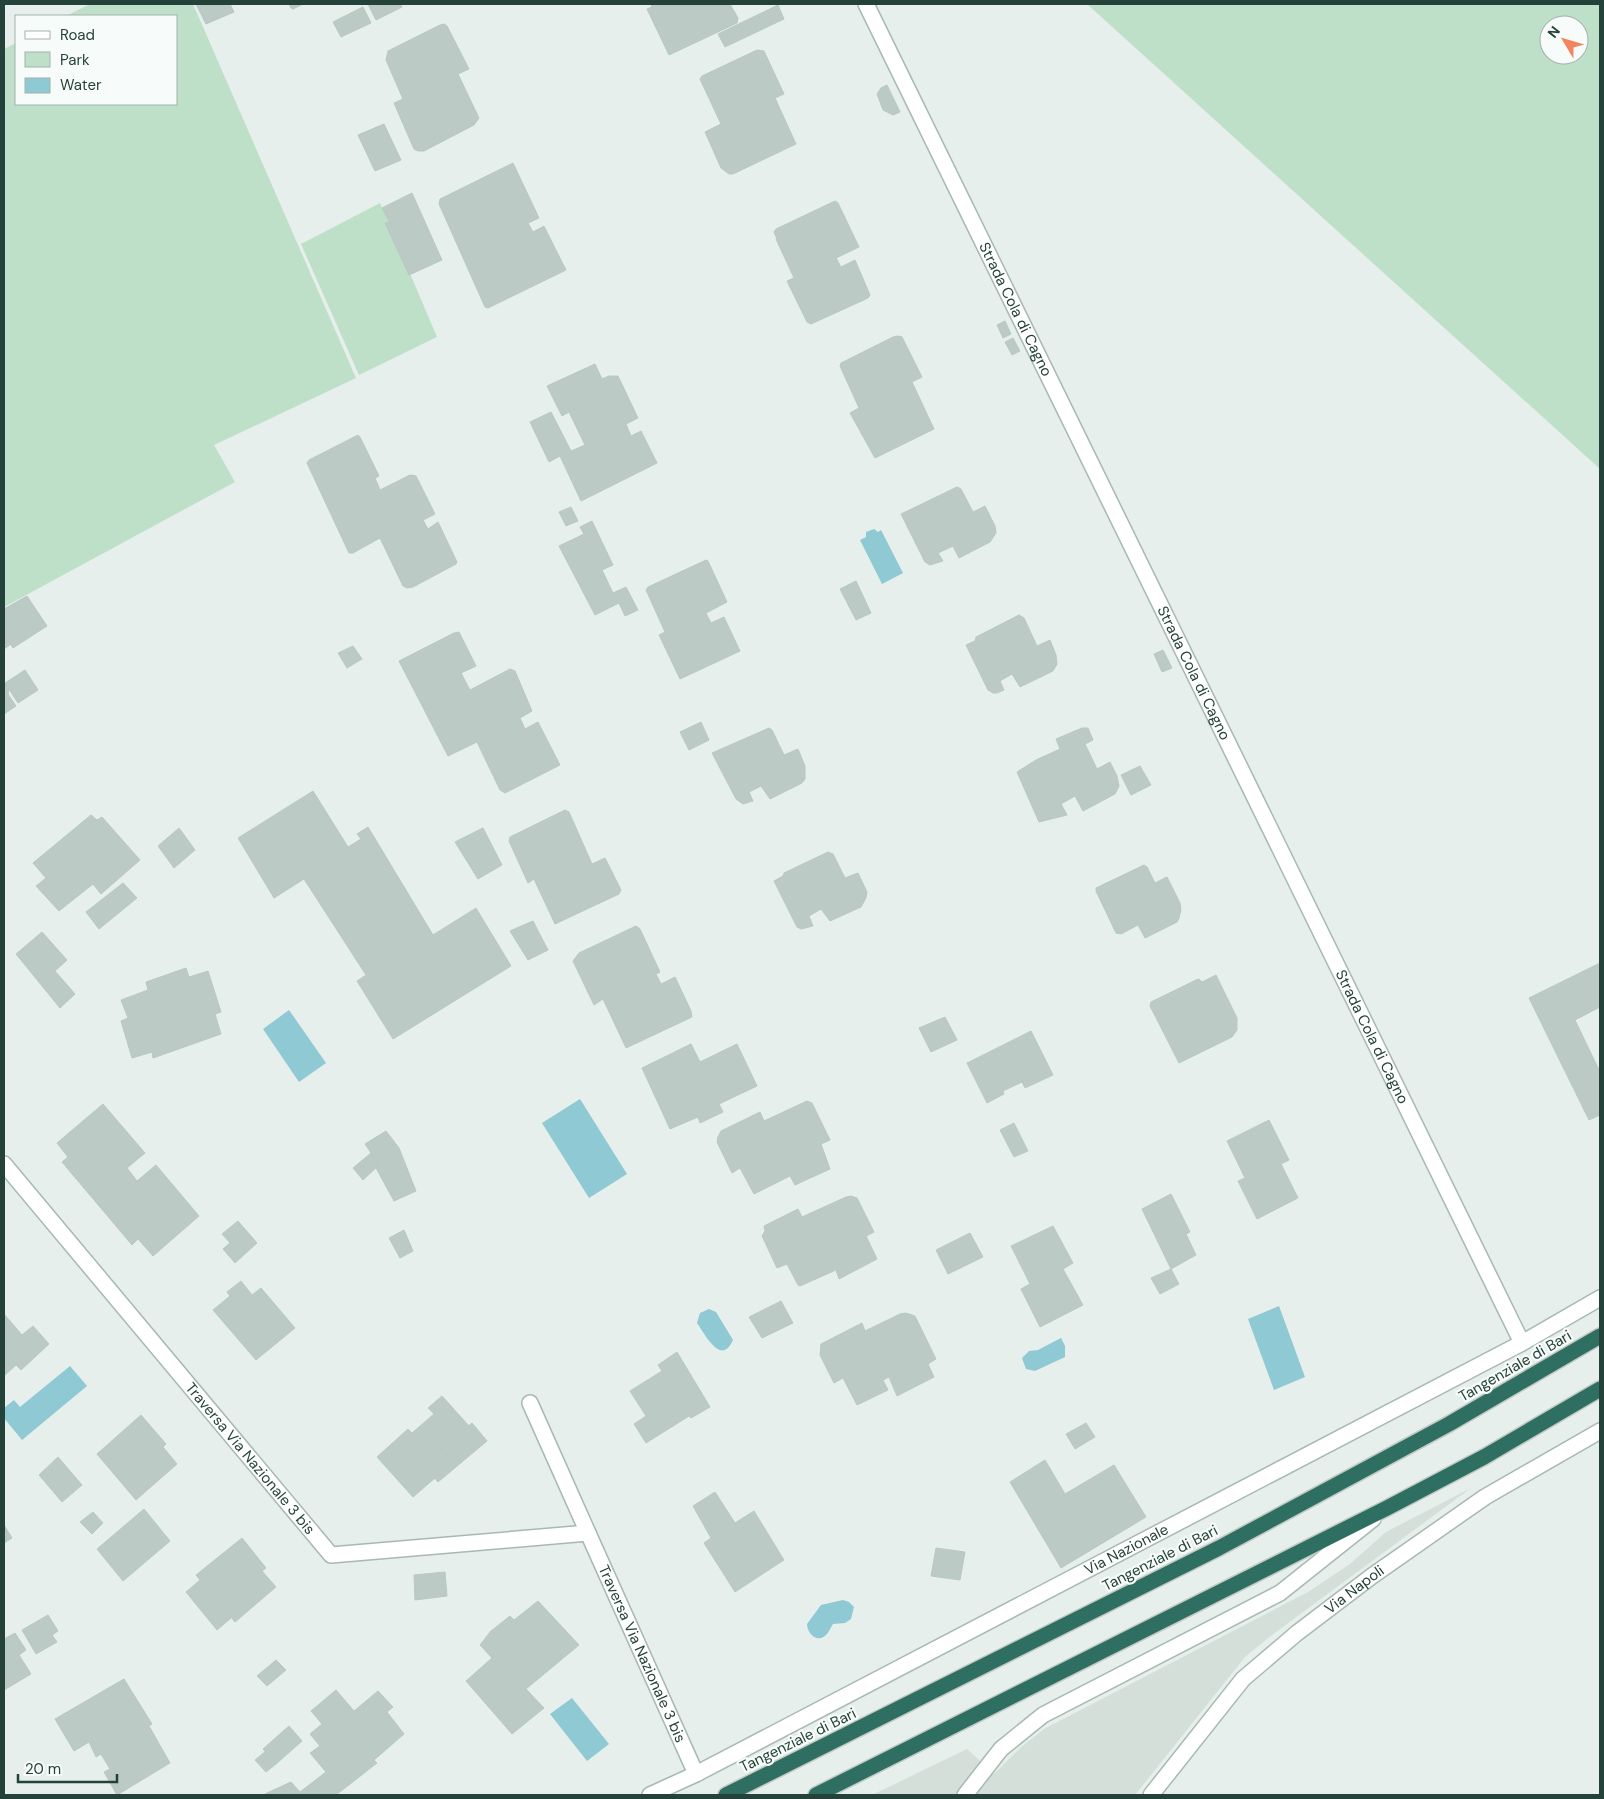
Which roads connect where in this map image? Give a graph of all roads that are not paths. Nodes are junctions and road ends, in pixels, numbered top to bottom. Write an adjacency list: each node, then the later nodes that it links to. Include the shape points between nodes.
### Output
1 (866, 4): 5 (street, Strada Cola di Cagno)
2 (4, 1164): 10 (street, Traversa Via Nazionale 3 bis, via 331,1555)
3 (1600, 1298): 5 (street, Via Nazionale)
4 (1600, 1336): 13 (highway, Tangenziale di Bari, via 1450,1424 1219,1548)
5 (1522, 1343): 11 (street, Via Nazionale)
6 (1600, 1389): 9 (highway)
7 (530, 1403): 10 (street, Traversa Via Nazionale 3 bis)
8 (1600, 1431): 16 (street, Via Napoli, via 1485,1497 1372,1576 1298,1633 1243,1679)
9 (1387, 1508): 14 (highway); 15 (street, via 1280,1593 1043,1715 1001,1749)
10 (588, 1534): 11 (street, Traversa Via Nazionale 3 bis)
11 (696, 1774): 12 (street, Via Nazionale)
12 (650, 1795)
13 (726, 1795)
14 (816, 1795)
15 (965, 1795)
16 (1151, 1795)

